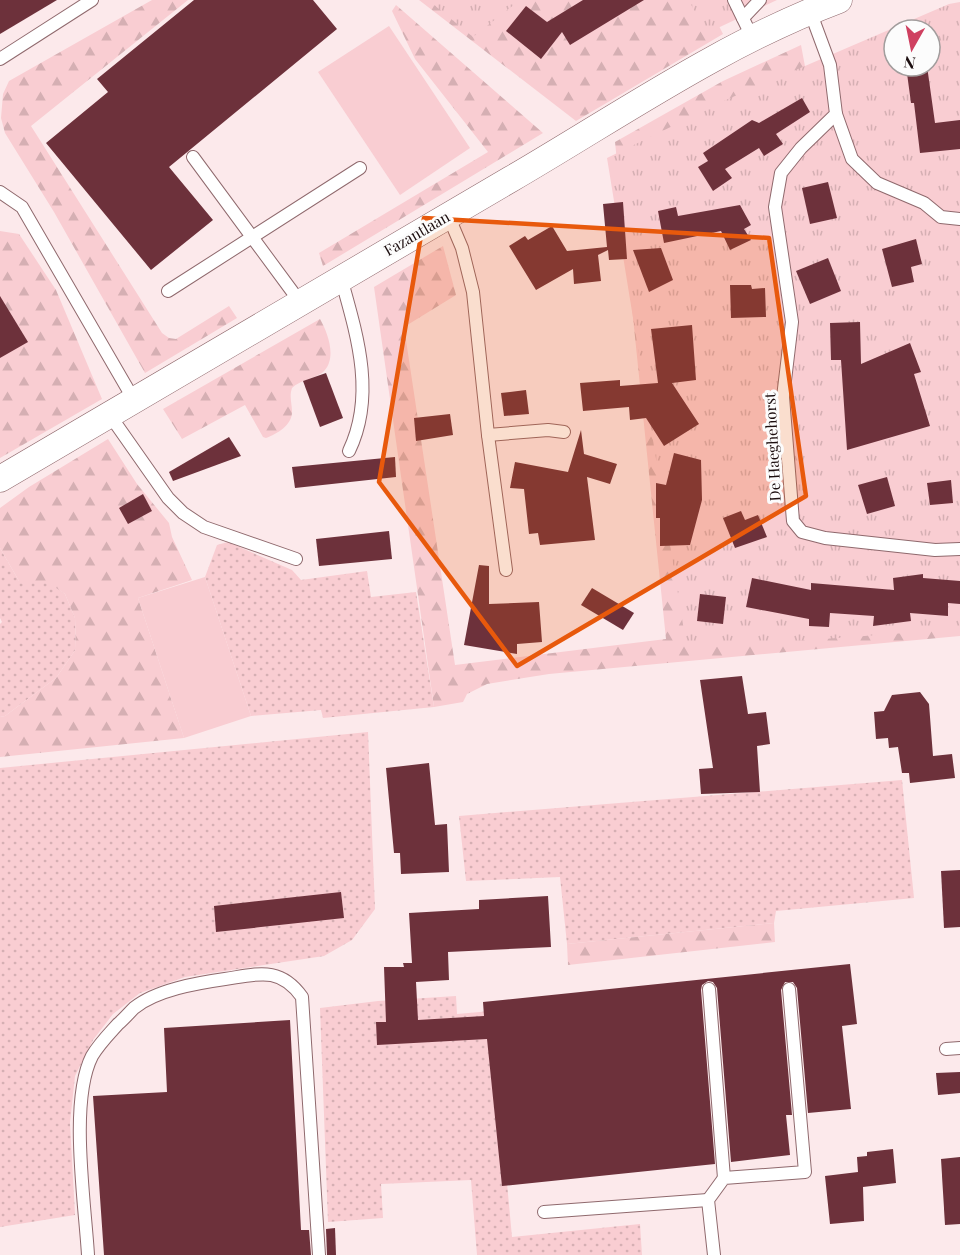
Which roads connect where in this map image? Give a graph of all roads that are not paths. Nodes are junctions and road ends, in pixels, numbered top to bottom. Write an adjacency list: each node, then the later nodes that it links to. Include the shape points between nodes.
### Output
1 (92, 0): 7 (lane)
2 (734, 0): 6 (lane)
3 (760, 0): 6 (lane)
4 (839, 0): 5 (street, Fazantlaan)
5 (810, 11): 6 (street, Fazantlaan); 8 (lane, via 830,65)
6 (747, 28): 12 (street, Fazantlaan, via 707,61)
7 (0, 59)
8 (836, 114): 13 (lane, via 852,159 877,183 924,203 941,217); 24 (lane, De Haeghehorst, via 781,173 775,207 792,322 783,397 793,521 802,532 825,538 935,550)
9 (193, 157): 14 (lane)
10 (360, 168): 14 (lane)
11 (0, 192): 18 (lane, via 22,207)
12 (448, 215): 15 (street, Fazantlaan); 21 (lane, via 473,292)
13 (960, 219)
14 (252, 237): 16 (lane); 17 (lane)
15 (341, 278): 17 (street, Fazantlaan); 22 (lane, via 361,356 363,390 362,414)
16 (168, 291)
17 (300, 302): 18 (street, Fazantlaan)
18 (134, 400): 19 (street, Fazantlaan)
19 (109, 414): 23 (street, Fazantlaan); 25 (lane, via 168,498 183,513 204,527)
20 (564, 432): 21 (lane)
21 (488, 435): 26 (lane)
22 (349, 451)
23 (0, 480)
24 (960, 549)
25 (296, 559)
26 (506, 570)
27 (710, 989): 31 (lane)
28 (789, 989): 31 (lane, via 805,1172)
29 (960, 1048): 30 (lane)
30 (946, 1049)
31 (724, 1178): 32 (lane)
32 (708, 1200): 33 (lane); 36 (lane)
33 (544, 1212)
34 (88, 1255): 35 (lane, via 80,1108 92,1057 106,1036 136,1007 200,982 256,975 278,976 292,984 302,998)
35 (320, 1255)
36 (714, 1255)

